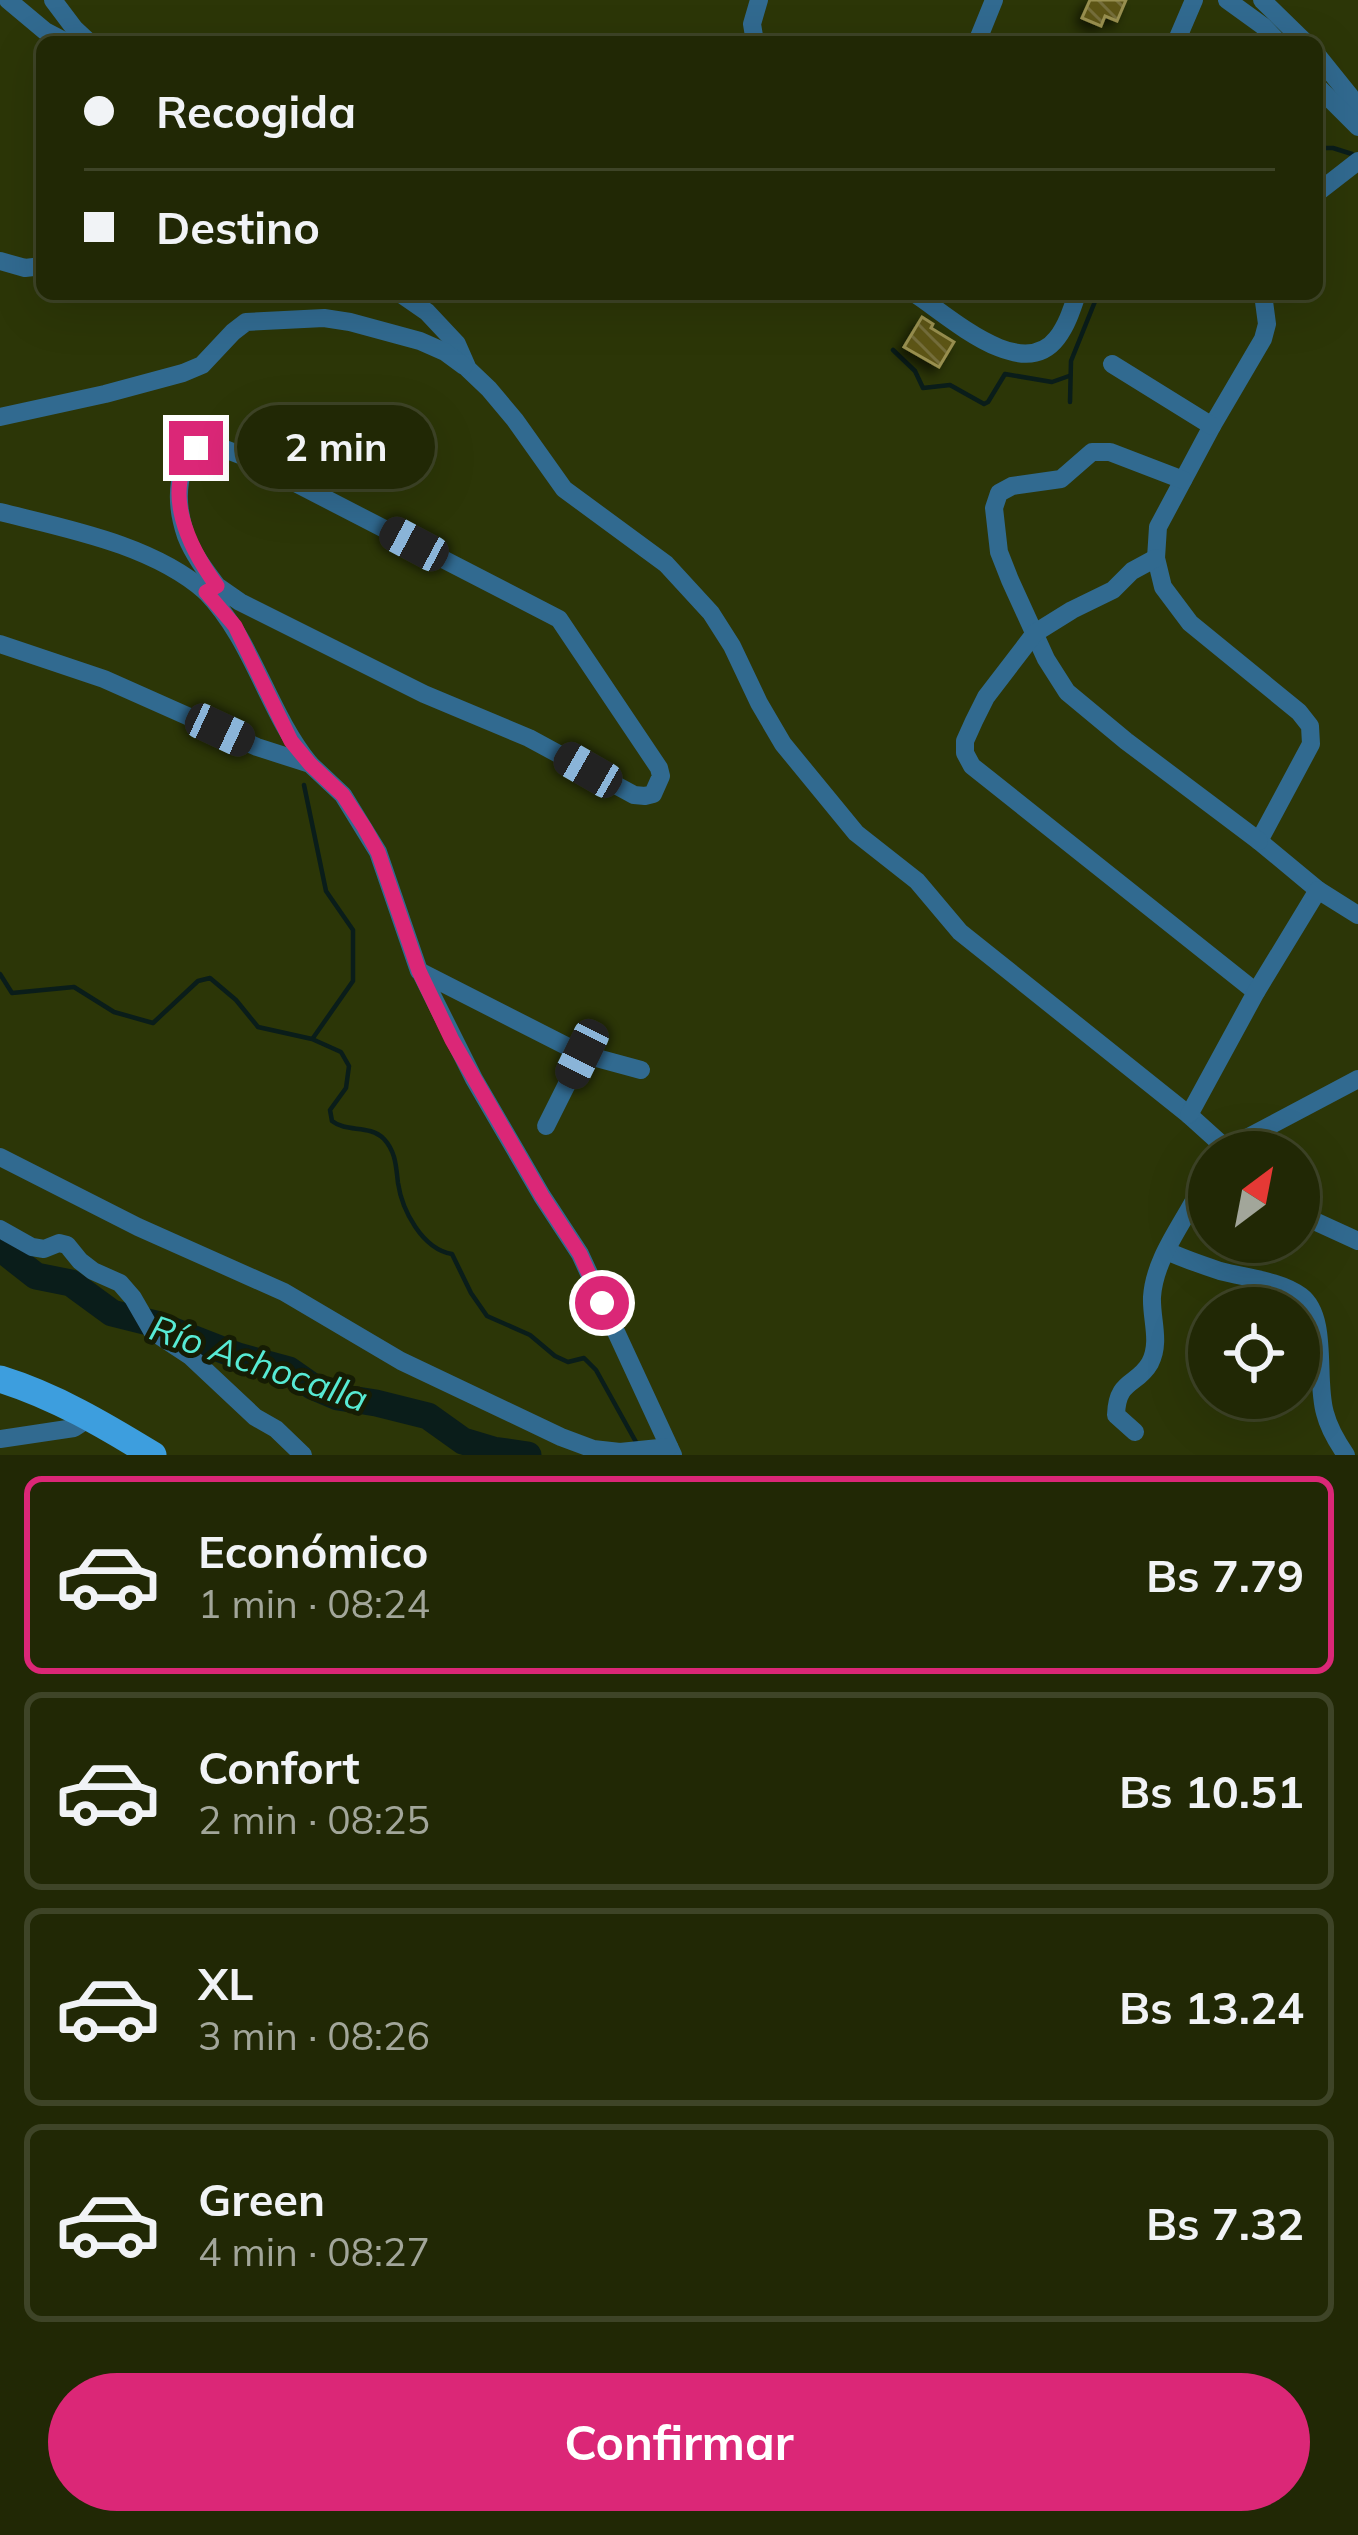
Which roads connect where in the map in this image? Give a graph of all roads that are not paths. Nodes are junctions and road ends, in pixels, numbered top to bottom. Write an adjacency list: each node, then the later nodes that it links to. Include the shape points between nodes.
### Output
1 (8, 0): 8 (street)
2 (53, 0): 9 (street)
3 (759, 0): 10 (street)
4 (994, 0): 11 (street)
5 (1194, 0): 12 (street)
6 (1227, 0): 13 (street)
7 (1262, 0): 14 (street)
8 (55, 36)
9 (83, 36)
10 (754, 36)
11 (979, 36)
12 (1179, 36)
13 (1272, 36)
14 (1299, 36)
15 (1323, 63): 17 (street)
16 (1323, 91): 17 (street)
17 (1358, 123)
18 (1358, 161): 19 (street)
19 (1323, 188)
20 (0, 262): 21 (street)
21 (36, 267)
22 (409, 300): 27 (street, via 457,344)
23 (924, 300): 24 (street, via 1016,355 1054,343)
24 (1075, 300)
25 (1264, 300): 29 (street, via 1263,339)
26 (1112, 364): 29 (street)
27 (468, 369): 28 (street, via 421,341 350,322 246,322 183,373); 45 (street, via 564,489 666,564 711,613 783,744 856,833 917,881 960,932)
28 (0, 417)
29 (1212, 426): 30 (street)
30 (1183, 480): 32 (street, via 1158,527); 34 (street, via 1092,452 1061,479 999,494 999,552)
31 (0, 512): 33 (street, via 120,544)
32 (1156, 558): 34 (street); 37 (street, via 1163,587 1190,623 1310,726 1311,744)
33 (212, 589): 33 (street, via 634,795 658,786 659,768 559,620 209,443 188,457 180,507); 36 (street)
34 (1035, 633): 37 (street, via 1067,692); 41 (street, via 974,721 965,742 972,766)
35 (0, 644): 36 (street)
36 (310, 764): 40 (street, via 343,795 378,852)
37 (1259, 841): 38 (street)
38 (1318, 890): 39 (street); 41 (street)
39 (1358, 915)
40 (419, 971): 42 (street); 59 (street, via 580,1254)
41 (1256, 992): 45 (street)
42 (582, 1054): 43 (street); 46 (street)
43 (640, 1070)
44 (1358, 1079): 48 (street)
45 (1189, 1115): 47 (street)
46 (546, 1126)
47 (1204, 1131)
48 (1252, 1131)
49 (0, 1157): 59 (street, via 284,1292 401,1361 561,1437 593,1449)
50 (1188, 1214): 54 (street)
51 (1320, 1224): 53 (street)
52 (0, 1229): 61 (street, via 44,1250 67,1245 80,1262 120,1283 152,1331)
53 (1358, 1241)
54 (1167, 1251): 57 (street, via 1152,1297 1151,1360 1117,1402 1116,1415); 62 (street, via 1303,1297 1318,1328 1324,1411)
55 (0, 1379): 56 (main road)
56 (91, 1418): 58 (street); 60 (main road)
57 (1135, 1432)
58 (0, 1439)
59 (664, 1450)
60 (153, 1455)
61 (304, 1455)
62 (1346, 1455)

